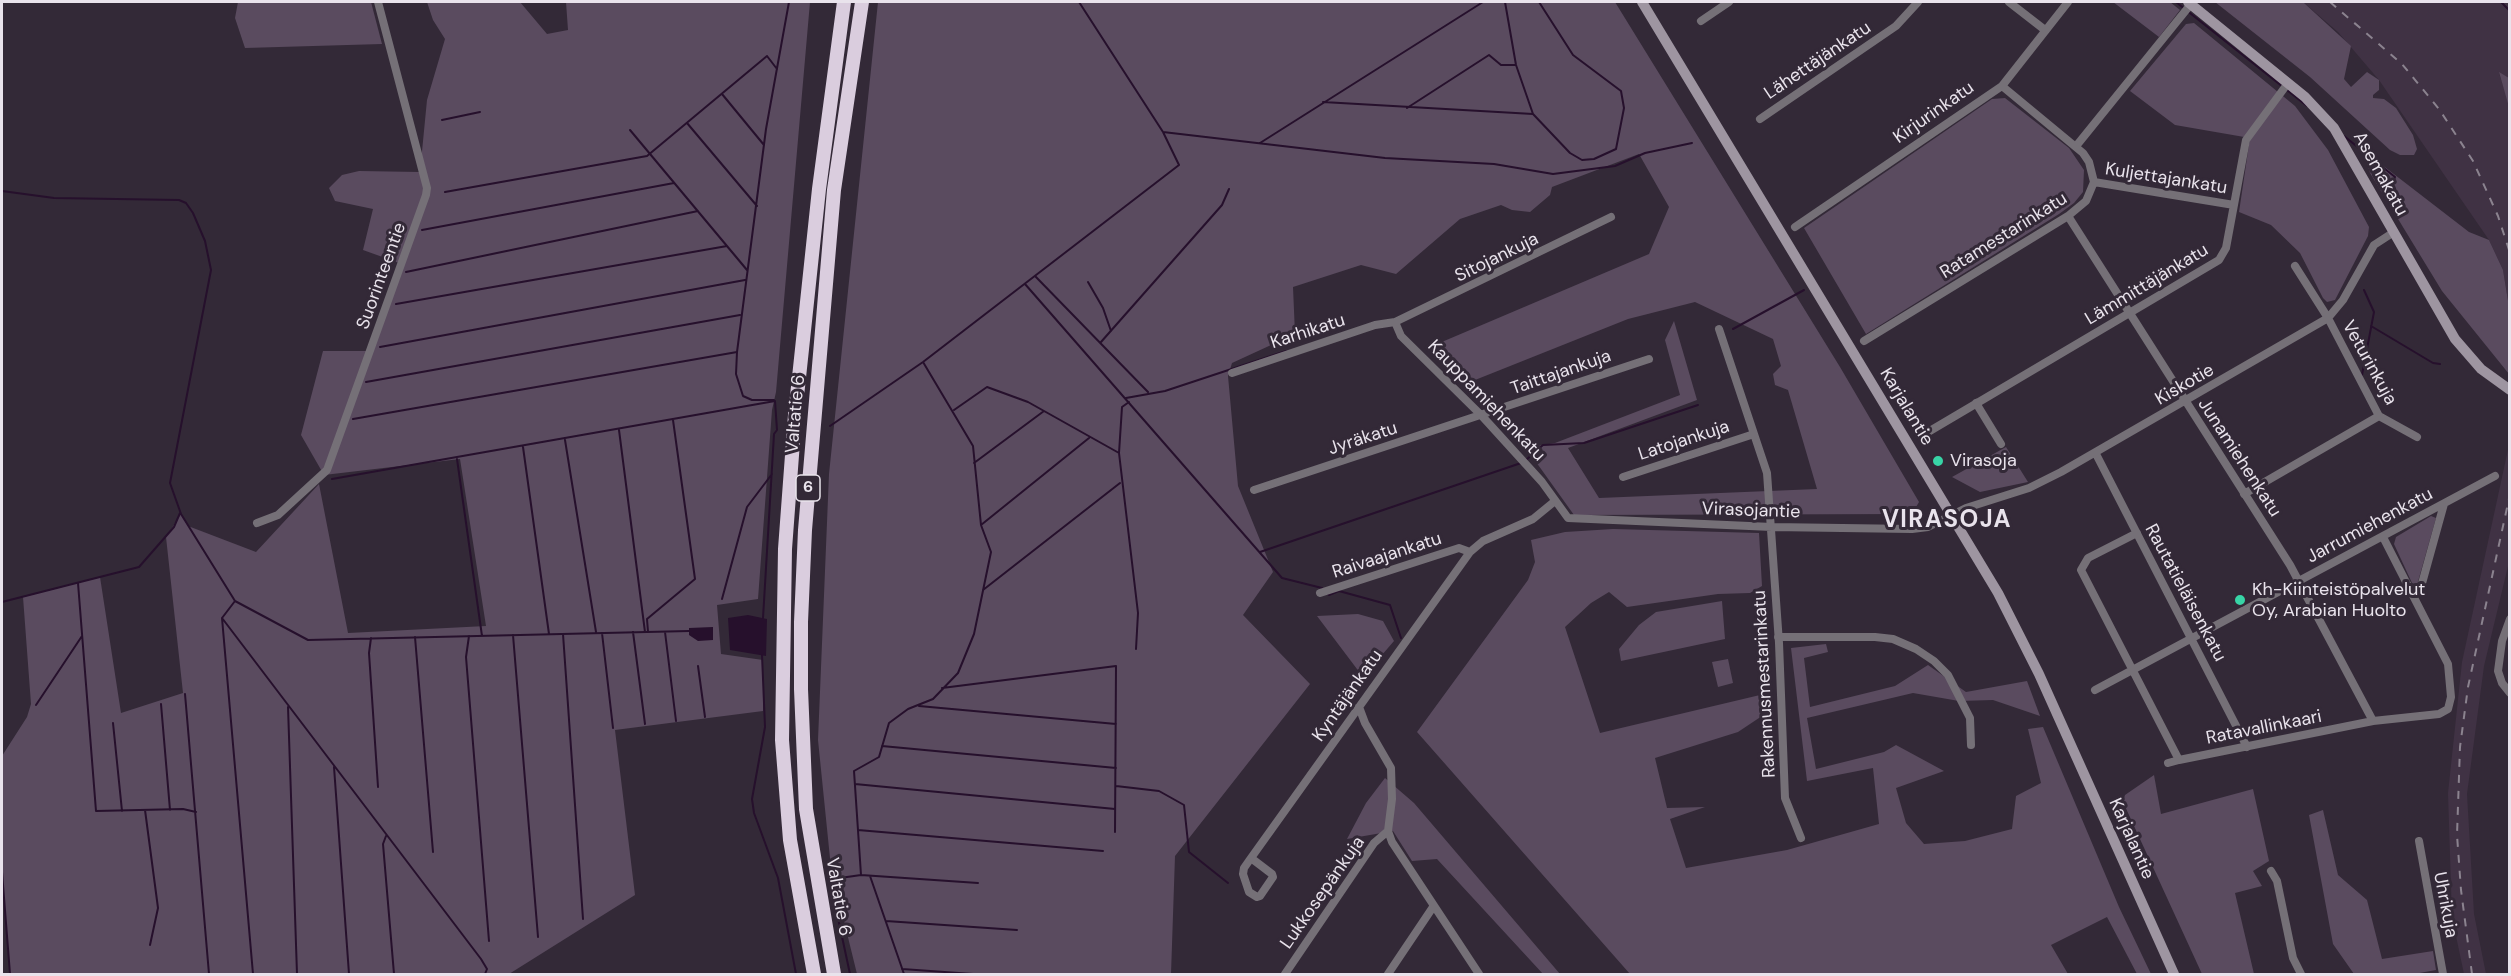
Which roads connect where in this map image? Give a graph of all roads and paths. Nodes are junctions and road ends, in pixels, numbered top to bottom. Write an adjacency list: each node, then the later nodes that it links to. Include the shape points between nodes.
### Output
1 (378, 2): 47 (street, Suorinteentie, via 426,195 327,470 278,515)
2 (844, 2): 73 (highway, Valtatie 6 / 6, via 817,201 785,549 782,740 790,840)
3 (862, 2): 74 (highway, Valtatie 6 / 6, via 834,190 801,622 806,809)
4 (1642, 2): 46 (main road, Karjalantie)
5 (1729, 2): 10 (street)
6 (1918, 2): 14 (street, Lähettäjänkatu, via 1896,26)
7 (2009, 2): 11 (street)
8 (2068, 2): 11 (street, Kirjurinkatu)
9 (2190, 3): 12 (main road, Asemakatu); 15 (street)
10 (1701, 21)
11 (2045, 30): 13 (street, Kirjurinkatu)
12 (2288, 83): 17 (street, Lämmittäjänkatu, via 2246,140); 21 (main road, Asemakatu, via 2341,137)
13 (2002, 86): 15 (street); 20 (street, Kirjurinkatu)
14 (1760, 119)
15 (2077, 145): 16 (street, via 2089,162)
16 (2094, 182): 17 (street, Kuljettajankatu); 18 (street, Ratamestarinkatu, via 2086,201)
17 (2234, 205): 23 (street, Lämmittäjänkatu, via 2224,254)
18 (2068, 216): 23 (street, Junamiehenkatu); 27 (street, Ratamestarinkatu)
19 (1611, 217): 25 (street, Sitojankuja)
20 (1795, 227)
21 (2394, 232): 24 (street, Kiskotie, via 2374,245 2343,300); 30 (main road, Asemakatu, via 2455,339 2471,360)
22 (2295, 266): 24 (street, Veturinkuja)
23 (2128, 314): 31 (street, Junamiehenkatu); 32 (street, Lämmittäjänkatu)
24 (2328, 318): 31 (street, Kiskotie); 34 (street, Veturinkuja)
25 (1395, 322): 29 (street, Karhikatu); 33 (street, Kauppamiehenkatu, via 1401,336)
26 (1719, 329): 35 (street, Rakennusmestarinkatu)
27 (1864, 341)
28 (1649, 359): 33 (street, Taittajankuja)
29 (1232, 373)
30 (2510, 390)
31 (2185, 402): 39 (street, Kiskotie); 43 (street, Junamiehenkatu)
32 (1976, 403): 36 (street, Lämmittäjänkatu); 38 (street)
33 (1482, 416): 42 (street, Jyräkatu); 44 (street, Kauppamiehenkatu)
34 (2379, 416): 37 (street, Veturinkuja); 43 (street)
35 (1754, 434): 41 (street, Latojankuja); 48 (street, Rakennusmestarinkatu, via 1767,473)
36 (1923, 435)
37 (2417, 437)
38 (2001, 444)
39 (2096, 454): 46 (street, Kiskotie, via 2029,488 1977,503); 49 (street, Rautatieläisenkatu)
40 (2494, 476): 45 (street, Jarrumiehenkatu)
41 (1623, 477)
42 (1254, 490)
43 (2244, 494): 52 (street, Junamiehenkatu)
44 (1555, 501): 48 (street, Virasojantie, via 1572,520); 51 (street, Raivaajankatu, via 1533,519 1483,541)
45 (2444, 504): 50 (street, Jarrumiehenkatu); 54 (street, via 2421,587)
46 (1952, 515): 48 (street, Virasojantie, via 1928,527 1912,529); 78 (main road, Karjalantie, via 2039,674)
47 (256, 523)
48 (1772, 527): 56 (street, Rakennusmestarinkatu)
49 (2137, 533): 57 (street, Rautatieläisenkatu); 58 (street, via 2088,558 2080,570)
50 (2383, 537): 52 (street, Jarrumiehenkatu); 54 (street, Ratavallinkaari)
51 (1470, 552): 53 (street, Raivaajankatu, via 1459,549); 61 (street, Kyntäjänkatu)
52 (2299, 581): 57 (street, Jarrumiehenkatu); 62 (street, Junamiehenkatu)
53 (1320, 593)
54 (2414, 596): 62 (street, Ratavallinkaari, via 2448,664 2450,704 2444,712)
55 (2510, 618): 60 (street, via 2502,641 2499,671)
56 (1778, 637): 63 (street, via 1884,638 1916,649 1948,675 1970,717); 68 (street, Rakennusmestarinkatu, via 1785,798)
57 (2192, 638): 58 (street, Jarrumiehenkatu); 64 (street, Rautatieläisenkatu)
58 (2132, 669): 59 (street, Jarrumiehenkatu); 65 (street)
59 (2095, 690)
60 (2510, 693)
61 (1359, 707): 67 (street, via 1391,768); 70 (street, Kyntäjänkatu)
62 (2373, 722): 64 (street, Ratavallinkaari)
63 (1971, 745)
64 (2247, 747): 65 (street, Ratavallinkaari)
65 (2179, 760): 66 (street, Ratavallinkaari)
66 (2168, 763)
67 (1388, 831): 72 (street); 75 (street, Lukkosepänkuja, via 1374,843)
68 (1801, 838)
69 (2419, 841): 80 (street, Uhrikuja)
70 (1251, 858): 70 (street, Kyntäjänkatu, via 1273,877 1257,897 1249,892 1243,874)
71 (2271, 872): 79 (street, via 2277,881 2293,958)
72 (1433, 907): 76 (street); 77 (street)
73 (814, 975)
74 (834, 975)
75 (1285, 975)
76 (1388, 975)
77 (1479, 975)
78 (2174, 975)
79 (2301, 975)
80 (2443, 975)

